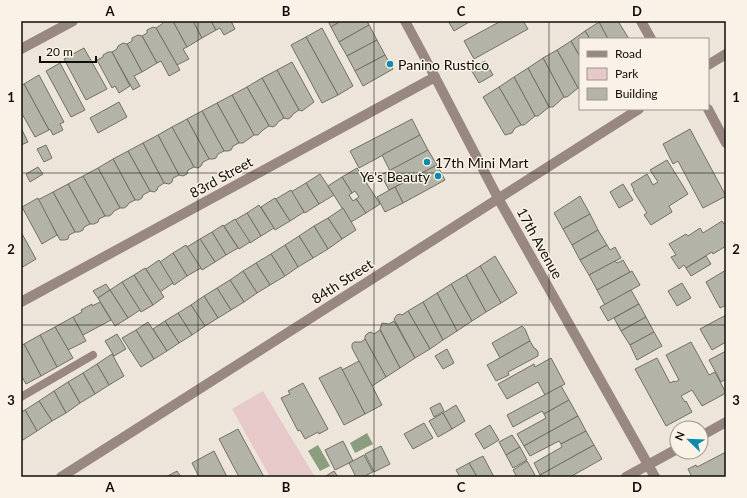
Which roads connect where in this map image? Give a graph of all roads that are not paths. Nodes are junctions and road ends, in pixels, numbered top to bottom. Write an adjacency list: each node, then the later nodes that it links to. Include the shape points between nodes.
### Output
1 (73, 21): 5 (street)
2 (405, 21): 8 (street, 17th Avenue)
3 (641, 21): 4 (street)
4 (650, 38)
5 (21, 49)
6 (726, 54): 7 (street)
7 (709, 64)
8 (435, 77): 12 (street, 17th Avenue); 13 (street, 83rd Street)
9 (636, 110): 12 (street, 84th Street)
10 (709, 110): 11 (street)
11 (726, 143)
12 (498, 198): 19 (street, 17th Avenue); 20 (street, 84th Street)
13 (21, 302)
14 (93, 355): 15 (lane)
15 (21, 397)
16 (726, 422): 17 (street)
17 (709, 432)
18 (669, 453): 19 (street)
19 (648, 465): 21 (street); 22 (street, 17th Avenue)
20 (61, 477)
21 (626, 477)
22 (655, 477)

